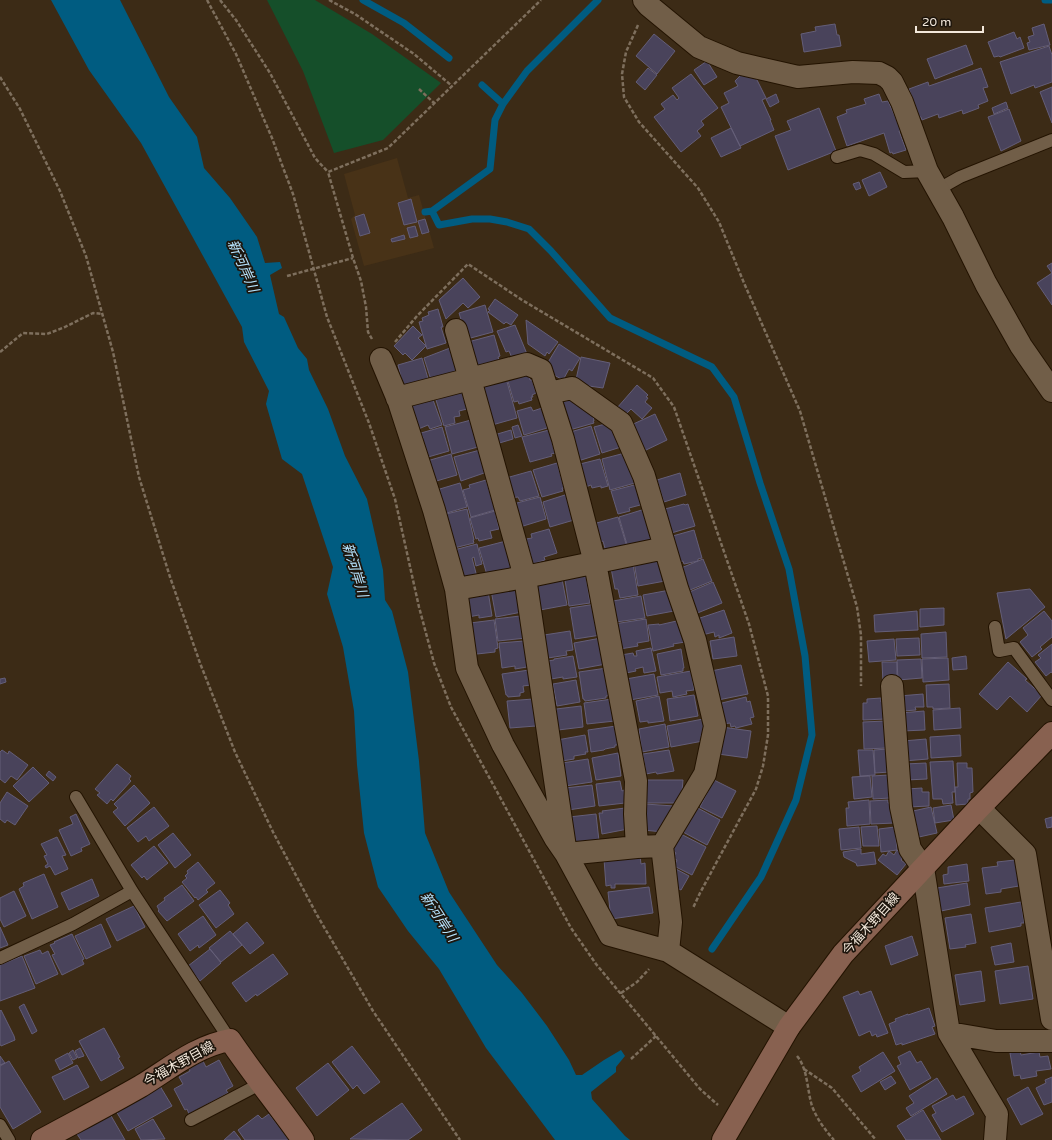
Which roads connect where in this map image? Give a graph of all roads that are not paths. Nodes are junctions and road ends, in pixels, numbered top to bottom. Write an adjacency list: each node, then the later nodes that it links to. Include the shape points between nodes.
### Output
1 (646, 3): 4 (street, via 699,47 737,63 798,77 854,72 879,73 887,77 902,102)
2 (1052, 140): 5 (lane, via 960,177)
3 (837, 157): 4 (lane, via 860,150 874,154 904,172)
4 (927, 170): 5 (street)
5 (937, 190): 9 (street, via 986,284)
6 (456, 330): 8 (street)
7 (378, 351): 11 (street)
8 (470, 379): 10 (street, via 527,364 541,370); 11 (street); 14 (street)
9 (1052, 391)
10 (548, 393): 12 (street, via 572,388 621,423 644,476); 13 (street, via 563,439)
11 (397, 398): 15 (street, via 434,510)
12 (665, 548): 13 (street); 22 (street, via 695,640 715,726 705,774)
13 (595, 563): 14 (street); 23 (street, via 636,781 634,814)
14 (525, 577): 15 (street); 24 (street)
15 (456, 589): 24 (street, via 467,668 503,745)
16 (995, 626): 18 (lane, via 999,651 1014,648)
17 (892, 686): 25 (street, via 902,807 910,849)
18 (1052, 700)
19 (1052, 734): 21 (main road, 今福木野目線)
20 (76, 797): 26 (lane)
21 (979, 808): 25 (main road, 今福木野目線); 29 (street, via 1025,854)
22 (662, 846): 23 (street); 28 (street, via 671,922)
23 (637, 847): 24 (street)
24 (566, 854): 28 (street, via 610,935)
25 (923, 868): 30 (main road, 今福木野目線, via 843,954); 31 (street)
26 (132, 890): 27 (lane, via 73,924); 32 (lane)
27 (0, 958)
28 (660, 958): 30 (street)
29 (1052, 1019)
30 (789, 1027): 37 (main road, 今福木野目線)
31 (949, 1033): 33 (street, via 996,1041); 41 (street, via 997,1114)
32 (230, 1040): 34 (main road, 今福木野目線); 38 (main road, 今福木野目線, via 200,1050)
33 (1052, 1041)
34 (260, 1084): 35 (lane); 40 (main road, 今福木野目線)
35 (191, 1120)
36 (0, 1125): 39 (lane)
37 (725, 1137)
38 (46, 1139)
39 (9, 1140)
40 (303, 1140)
41 (994, 1140)

